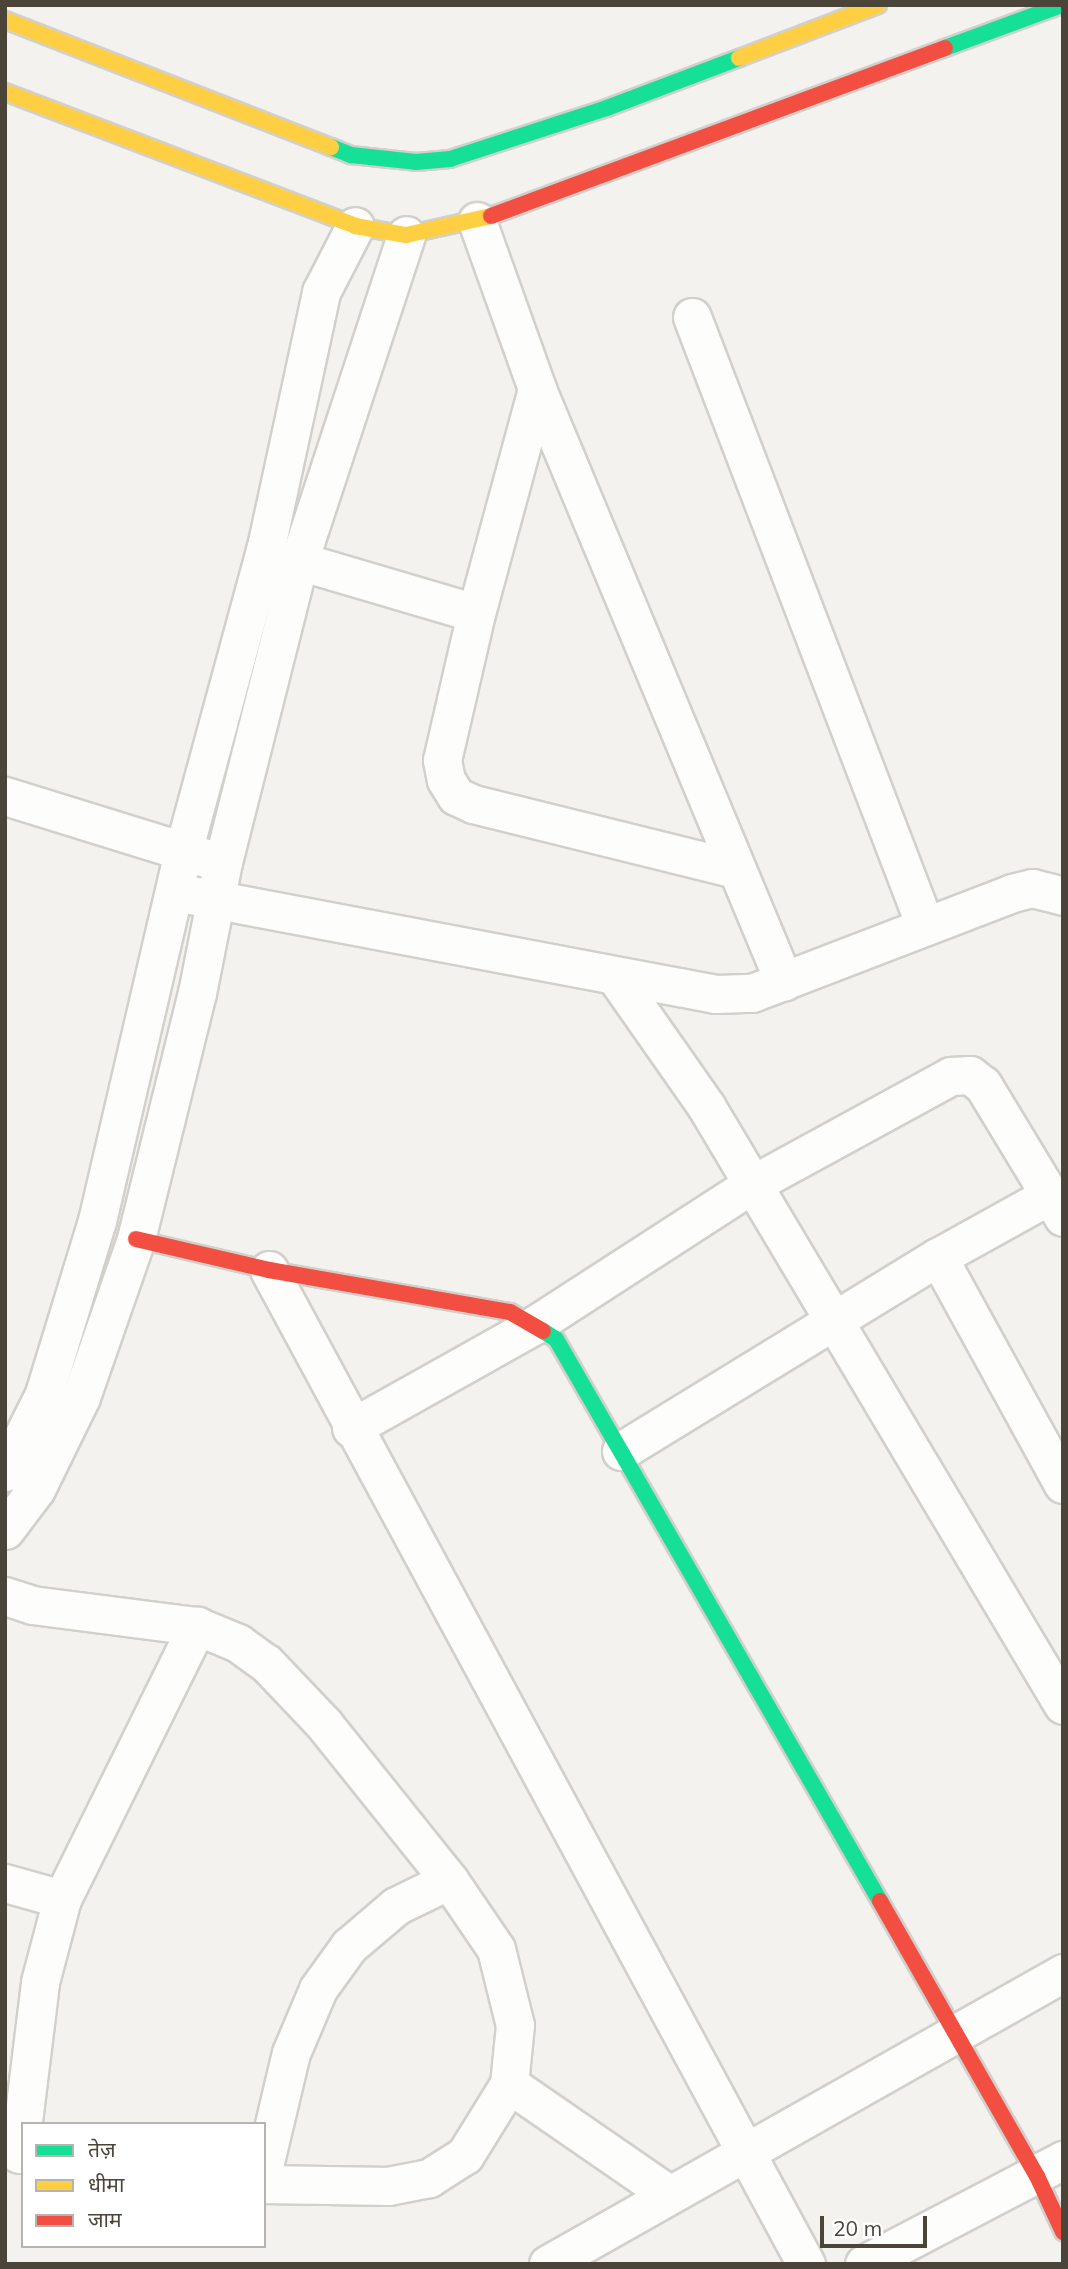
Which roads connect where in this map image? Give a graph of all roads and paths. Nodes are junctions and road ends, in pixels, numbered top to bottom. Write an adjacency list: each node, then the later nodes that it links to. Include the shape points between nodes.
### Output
1 (878, 5): 3 (street, via 607,108 450,159 416,162 351,155)
2 (1062, 5): 5 (street)
3 (5, 20)
4 (5, 92): 6 (street)
5 (477, 222): 7 (street); 9 (street)
6 (355, 226): 7 (street); 13 (street, via 321,292 266,547)
7 (406, 234): 10 (street)
8 (692, 317): 19 (street)
9 (537, 389): 11 (street); 15 (street)
10 (299, 561): 11 (street); 14 (street)
11 (476, 613): 15 (street, via 442,760 456,796)
12 (5, 796): 13 (street)
13 (183, 852): 14 (street); 16 (street)
14 (223, 862): 18 (street)
15 (735, 869): 21 (street)
16 (176, 892): 18 (street); 31 (street, via 97,1221 44,1394)
17 (1063, 896): 19 (street, via 1032,888)
18 (215, 900): 20 (street); 24 (street, via 197,993)
19 (925, 923): 21 (street)
20 (615, 975): 21 (street, via 716,994 752,993); 22 (street, via 706,1106)
21 (784, 982)
22 (751, 1185): 23 (street, via 962,1074 983,1085); 27 (street); 28 (street)
23 (1059, 1207): 25 (street)
24 (136, 1239): 26 (street); 33 (street, via 81,1397 36,1489)
25 (938, 1257): 27 (street); 32 (street)
26 (269, 1269): 28 (street, via 510,1312); 29 (street)
27 (832, 1322): 30 (street); 36 (street)
28 (536, 1324): 29 (street); 30 (street, via 555,1339)
29 (351, 1428): 44 (street)
30 (621, 1451): 42 (street)
31 (5, 1472)
32 (1063, 1484)
33 (5, 1530)
34 (5, 1596): 35 (street, via 32,1605)
35 (197, 1626): 38 (street, via 238,1643 266,1663 324,1724); 40 (street)
36 (1052, 1662): 37 (street)
37 (1063, 1705)
38 (449, 1880): 43 (street, via 496,1949 515,2025); 46 (street, via 396,1906 349,1946 318,1989 291,2053)
39 (5, 1883): 40 (street)
40 (62, 1899): 45 (street, via 40,1982)
41 (1063, 1973): 42 (street)
42 (956, 2033): 44 (street); 47 (street)
43 (509, 2084): 48 (street, via 465,2155 429,2178 388,2186); 49 (street)
44 (745, 2149): 49 (street); 52 (street)
45 (16, 2153)
46 (266, 2158)
47 (1050, 2169): 50 (street); 53 (street)
48 (266, 2184)
49 (667, 2193): 51 (street)
50 (1063, 2232)
51 (548, 2264)
52 (806, 2264)
53 (864, 2264)

